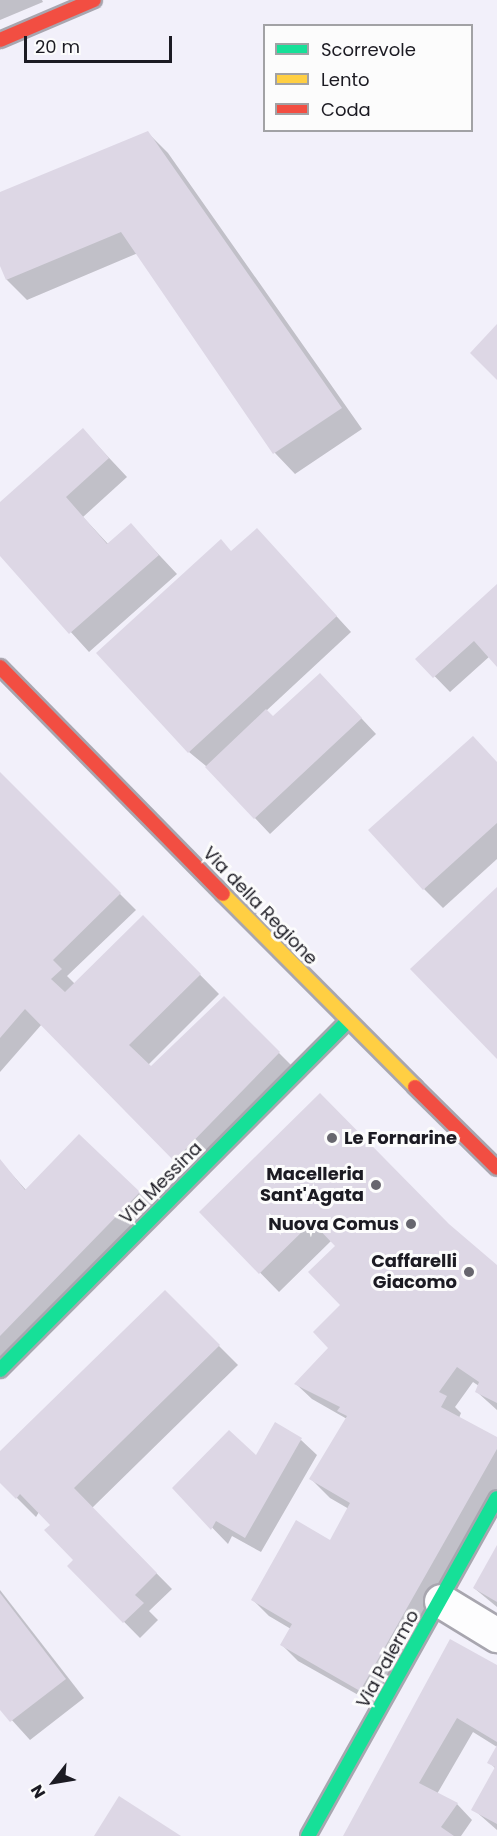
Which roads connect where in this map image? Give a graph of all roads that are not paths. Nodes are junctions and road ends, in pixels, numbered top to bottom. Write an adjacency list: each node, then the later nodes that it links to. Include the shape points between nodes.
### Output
1 (94, 0): 2 (street)
2 (0, 40)
3 (0, 668): 4 (street, Via della Regione)
4 (348, 1021): 5 (street, Via della Regione); 6 (street, Via Messina)
5 (497, 1168)
6 (0, 1370)
7 (497, 1498): 8 (street, Via Palermo)
8 (441, 1601): 9 (street); 10 (street, Via Palermo)
9 (497, 1635)
10 (308, 1836)

